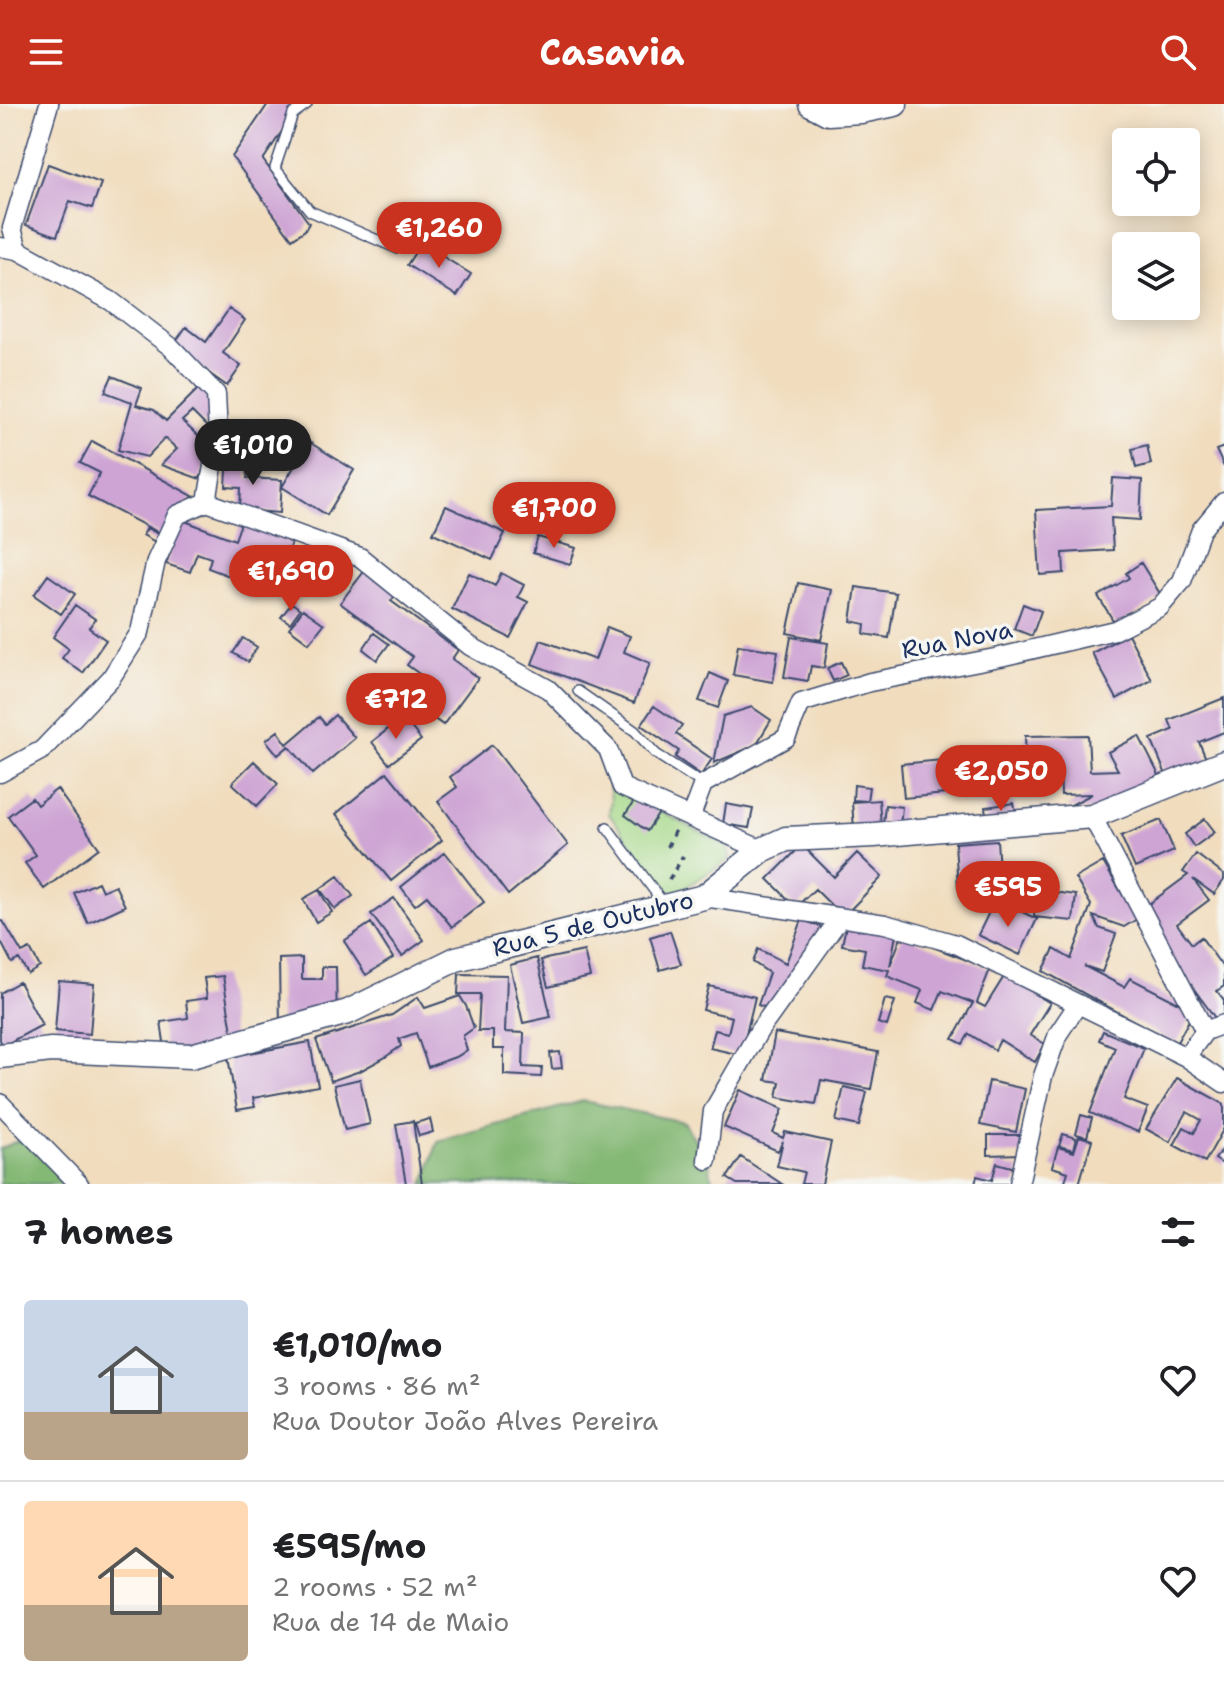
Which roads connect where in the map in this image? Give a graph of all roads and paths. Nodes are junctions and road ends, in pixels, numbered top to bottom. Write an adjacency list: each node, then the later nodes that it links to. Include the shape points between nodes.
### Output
1 (49, 104): 5 (street)
2 (307, 104): 6 (lane, via 293,114 275,168 310,211)
3 (811, 104): 4 (street, via 828,113)
4 (895, 104)
5 (9, 248): 7 (street, via 111,301 171,347 216,394 218,436)
6 (396, 248)
7 (207, 502): 11 (street, via 177,515 156,561 140,632 111,678 42,750); 13 (street, via 360,557 470,646 548,689 608,749 622,787)
8 (1224, 502): 12 (street, Rua Nova, via 1201,530 1182,581 1160,607 1115,630 870,682 801,703 786,738)
9 (578, 691): 12 (lane)
10 (1221, 768): 14 (street, Rua 5 de Outubro)
11 (0, 773)
12 (703, 784): 13 (street)
13 (691, 816): 16 (street)
14 (1092, 816): 16 (street, Rua 5 de Outubro, via 796,837); 24 (street)
15 (607, 827): 20 (lane)
16 (762, 850): 19 (street, Rua 5 de Outubro)
17 (683, 856): 18 (path)
18 (669, 880)
19 (704, 897): 20 (street, Rua 5 de Outubro); 21 (street)
20 (666, 907): 25 (street, Rua 5 de Outubro, via 456,959 348,1012 191,1056 51,1050)
21 (840, 918): 22 (street, via 956,944); 29 (street, via 759,1031 713,1111)
22 (1078, 1004): 26 (street); 31 (street, via 1058,1034 1043,1076)
23 (1224, 1024): 24 (street)
24 (1205, 1031): 26 (street)
25 (0, 1056)
26 (1186, 1057): 27 (street)
27 (1224, 1083)
28 (0, 1103): 30 (street)
29 (707, 1160)
30 (79, 1184)
31 (1019, 1184)

